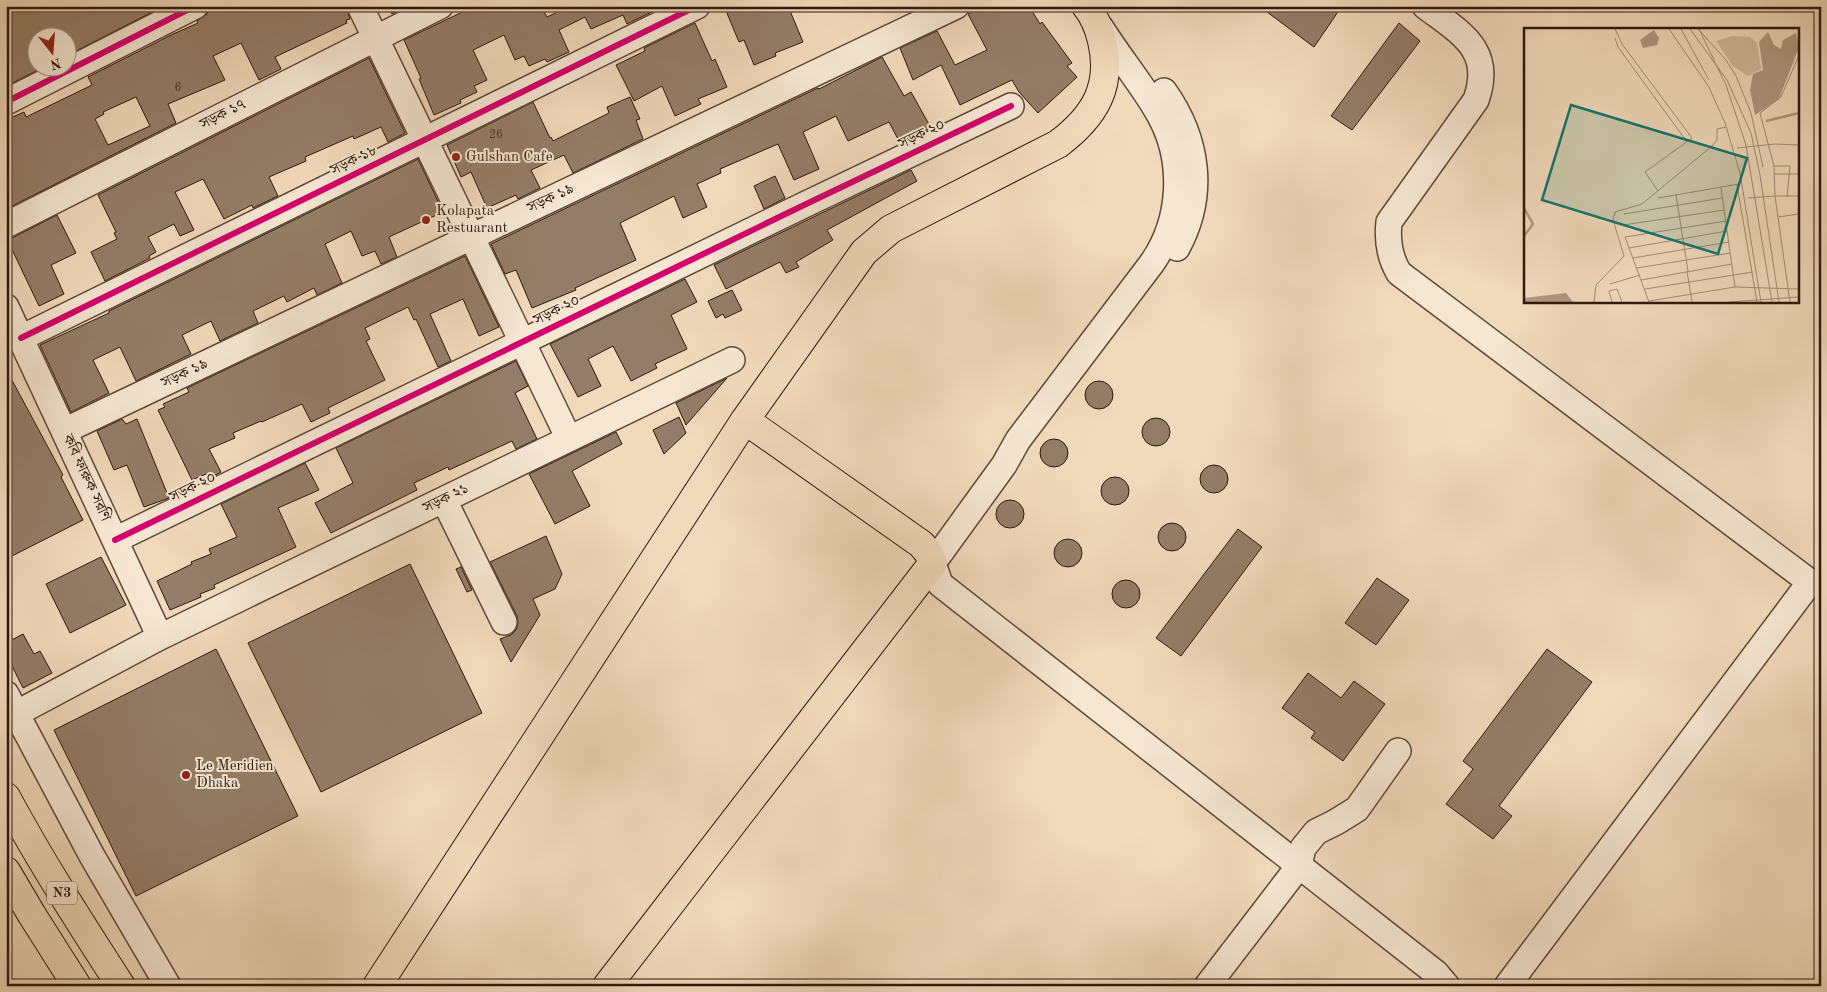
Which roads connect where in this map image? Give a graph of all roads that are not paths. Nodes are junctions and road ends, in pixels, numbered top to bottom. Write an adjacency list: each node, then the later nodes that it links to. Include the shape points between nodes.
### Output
1 (195, 6): 9 (street)
2 (360, 6): 8 (street)
3 (440, 6): 8 (street, সড়ক ১৭)
4 (697, 6): 11 (street, সড়ক ১৮)
5 (956, 6): 13 (street, সড়ক ১৯)
6 (1425, 6): 38 (street, via 1473,46 1482,77 1476,100 1389,222 1388,240 1394,265 1400,273 1810,582)
7 (1090, 11): 18 (main road, via 1105,52 1106,74 1099,98 1083,123 1058,144 890,229 864,252); 23 (street, via 1131,63 1165,92 1179,117 1194,159 1194,200 1181,218 1184,235 1161,272 1028,442 1004,465)
8 (376, 39): 11 (street); 12 (street, সড়ক ১৭)
9 (6, 102)
10 (1011, 106): 16 (street, সড়ক ২০)
11 (425, 141): 13 (street); 15 (street, সড়ক ১৮)
12 (6, 225)
13 (472, 237): 16 (street); 19 (street, সড়ক ১৯)
14 (6, 307): 15 (street, কবি ফারুক সরণি)
15 (20, 338): 19 (street, কবি ফারুক সরণি)
16 (522, 342): 20 (street); 22 (street, সড়ক ২০)
17 (732, 360): 20 (street, সড়ক ২১)
18 (745, 420): 23 (main road, via 922,544); 35 (main road)
19 (64, 431): 22 (street, কবি ফারুক সরণি)
20 (569, 439): 21 (street, সড়ক ২১)
21 (444, 500): 24 (street); 25 (street, সড়ক ২১)
22 (115, 540): 25 (street, কবি ফারুক সরণি)
23 (933, 563): 29 (street, via 940,584); 31 (main road)
24 (504, 622)
25 (160, 638): 26 (street)
26 (10, 709): 34 (street)
27 (1398, 751): 29 (street, via 1357,809 1316,832 1303,848)
28 (6, 797): 33 (main road, N3)
29 (1300, 866): 36 (street); 37 (street)
30 (6, 871): 32 (main road, N3)
31 (617, 982)
32 (77, 986)
33 (121, 986)
34 (168, 986)
35 (377, 986)
36 (1207, 986)
37 (1447, 986)
38 (1507, 986)

